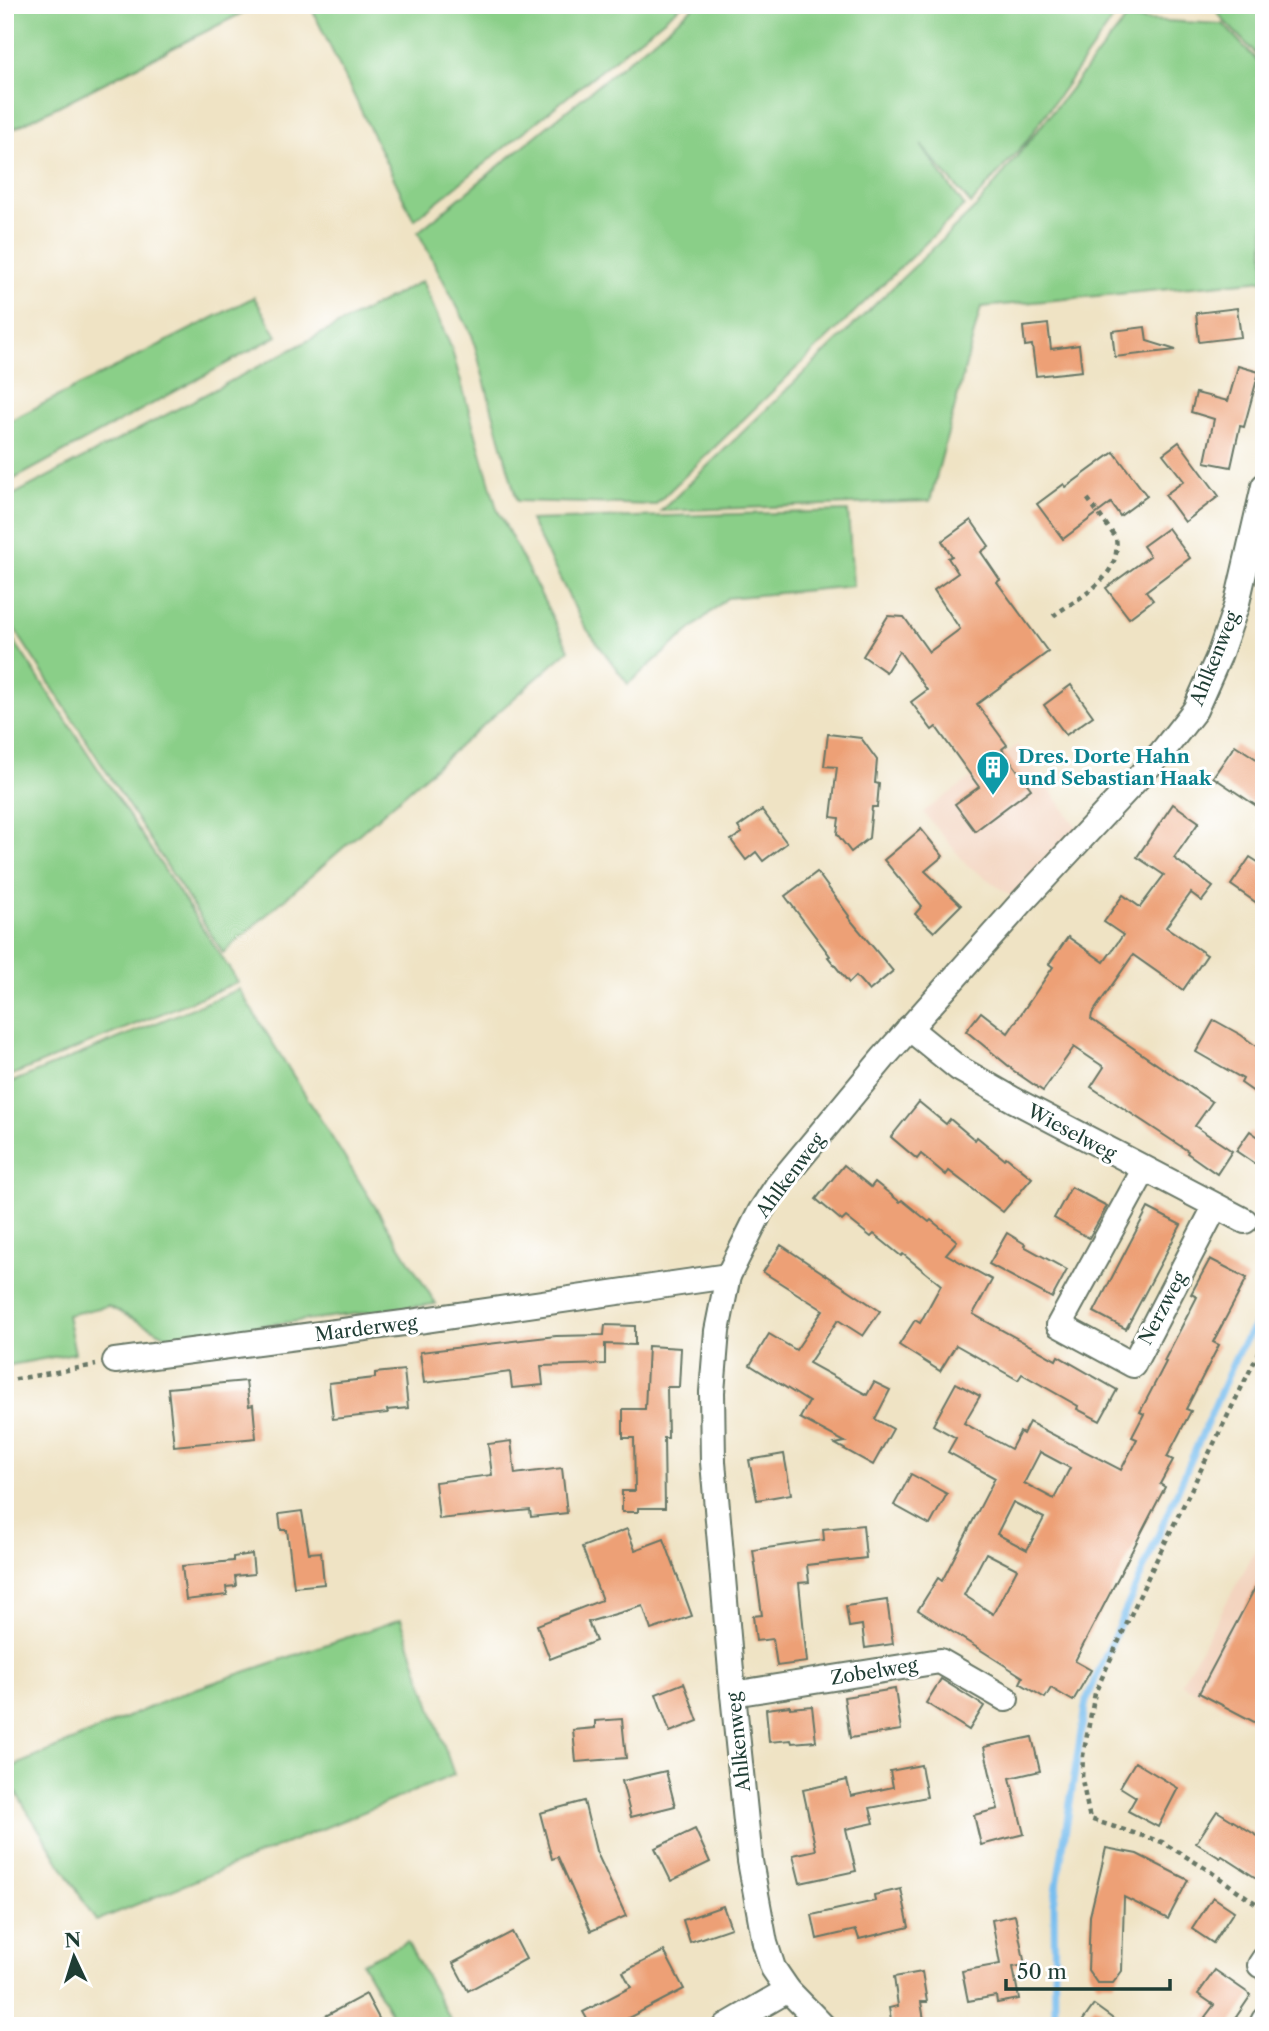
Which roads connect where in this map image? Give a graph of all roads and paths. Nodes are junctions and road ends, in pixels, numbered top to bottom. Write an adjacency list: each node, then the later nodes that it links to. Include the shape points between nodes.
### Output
1 (1264, 486): 4 (street, Ahlkenweg, via 1234,612 1195,710)
2 (1084, 495): 3 (path, via 1116,538 1115,562 1106,578)
3 (1053, 616)
4 (909, 1028): 5 (street, Wieselweg, via 958,1068); 8 (street, Ahlkenweg, via 776,1186)
5 (1144, 1170): 6 (street, Wieselweg); 6 (street, Nerzweg, via 1059,1325 1133,1365)
6 (1215, 1207): 7 (street, Wieselweg)
7 (1245, 1221)
8 (728, 1276): 10 (street, Marderweg); 12 (street, Ahlkenweg, via 712,1392 713,1462)
9 (1264, 1342): 14 (path, via 1095,1693 1082,1780 1090,1819 1162,1842)
10 (114, 1361): 11 (path)
11 (5, 1381)
12 (733, 1694): 13 (street, Zobelweg, via 940,1661); 17 (street, Ahlkenweg, via 750,1861 765,1943 773,1968)
13 (1006, 1699)
14 (1264, 1909)
15 (1264, 1959): 16 (street, via 1260,1965)
16 (1264, 1967)
17 (788, 1990): 19 (street); 20 (street, Ahlkenweg)
18 (1264, 2020): 21 (street)
19 (726, 2026)
20 (822, 2026)
21 (1261, 2026)

